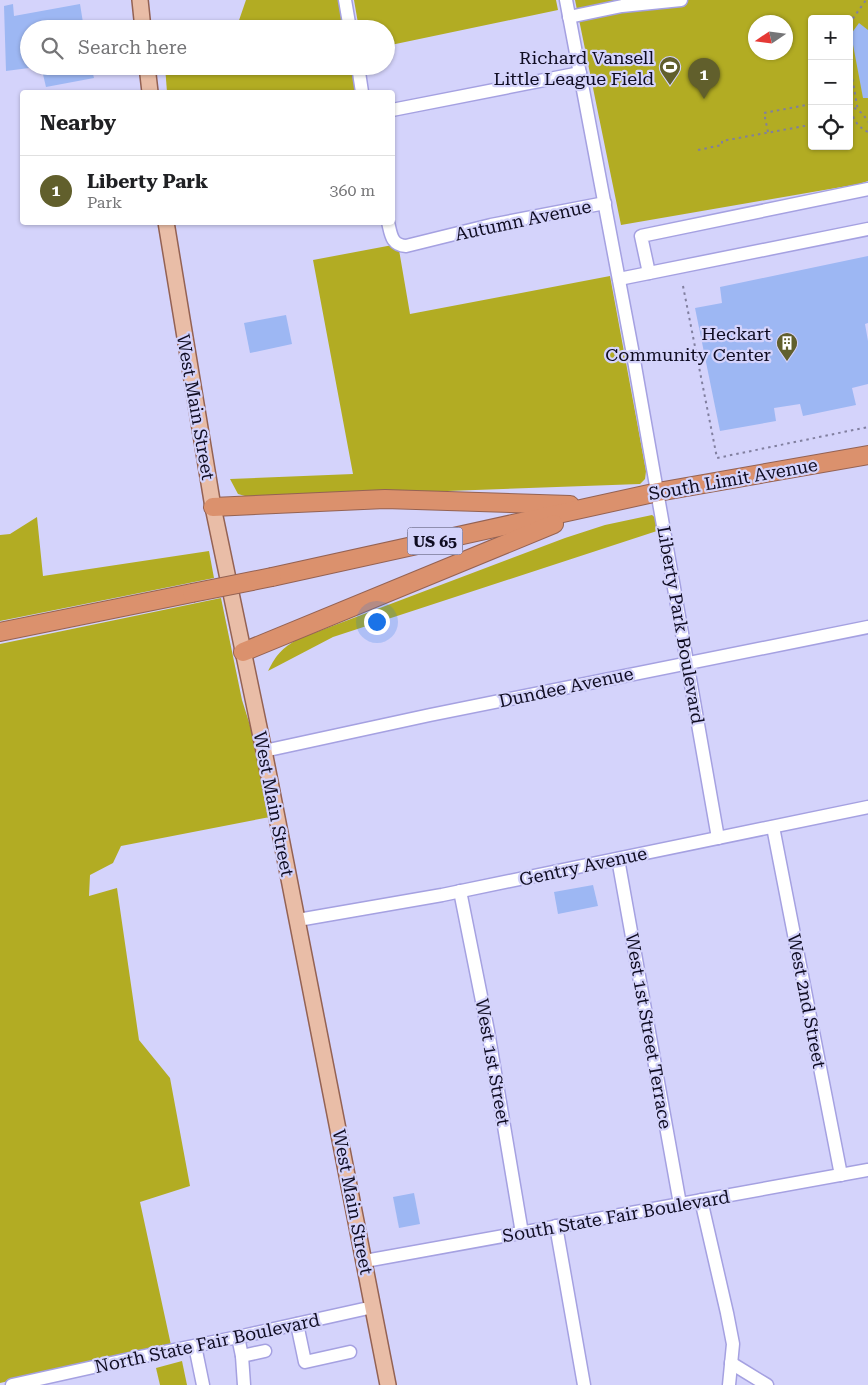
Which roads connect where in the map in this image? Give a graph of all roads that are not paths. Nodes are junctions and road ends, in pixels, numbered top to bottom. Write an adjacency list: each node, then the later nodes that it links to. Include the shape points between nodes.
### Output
1 (140, 0): 7 (main road)
2 (345, 0): 8 (street)
3 (566, 0): 6 (street, Liberty Park Boulevard)
4 (681, 0): 5 (street)
5 (623, 3): 6 (street)
6 (569, 16): 9 (street, Liberty Park Boulevard)
7 (142, 20)
8 (348, 20)
9 (580, 73): 14 (street); 16 (street, Liberty Park Boulevard)
10 (148, 75): 12 (main road)
11 (359, 75): 13 (street)
12 (150, 90)
13 (362, 90)
14 (395, 109)
15 (868, 189): 20 (street, via 642,236)
16 (605, 203): 18 (street, Autumn Avenue, via 402,246 393,241); 21 (street, Liberty Park Boulevard)
17 (166, 225): 25 (main road, West Main Street)
18 (389, 225)
19 (868, 228): 20 (street)
20 (650, 273): 21 (street)
21 (619, 279): 23 (street, Liberty Park Boulevard)
22 (868, 454): 23 (highway, South Limit Avenue / US 65)
23 (658, 492): 24 (highway, South Limit Avenue / US 65); 29 (street, Liberty Park Boulevard)
24 (598, 506): 25 (highway, via 385,499); 27 (highway, US 65, bridge); 28 (highway)
25 (213, 507): 28 (main road, West Main Street)
26 (868, 627): 29 (street, Dundee Avenue)
27 (0, 632)
28 (243, 652): 30 (main road, West Main Street)
29 (688, 662): 30 (street, Dundee Avenue); 33 (street, Liberty Park Boulevard)
30 (264, 751): 36 (main road, West Main Street)
31 (868, 807): 32 (street, Gentry Avenue)
32 (773, 827): 33 (street, Gentry Avenue); 38 (street, West 2nd Street)
33 (718, 838): 34 (street, Gentry Avenue)
34 (618, 859): 35 (street, Gentry Avenue); 40 (street, West 1st Street Terrace)
35 (460, 891): 36 (street, Gentry Avenue); 42 (street, West 1st Street, via 488,1031)
36 (298, 920): 43 (main road, West Main Street)
37 (868, 1170): 38 (street, South State Fair Boulevard)
38 (841, 1175): 39 (street, South State Fair Boulevard)
39 (701, 1200): 40 (street, South State Fair Boulevard); 51 (street, via 733,1344)
40 (680, 1204): 41 (street, South State Fair Boulevard)
41 (556, 1226): 42 (street, South State Fair Boulevard); 56 (street)
42 (522, 1233): 43 (street, South State Fair Boulevard)
43 (365, 1261): 44 (main road, West Main Street)
44 (373, 1307): 45 (street, North State Fair Boulevard); 55 (main road, West Main Street)
45 (297, 1324): 46 (street, North State Fair Boulevard); 49 (street, via 305,1362)
46 (238, 1337): 47 (street, North State Fair Boulevard); 50 (street)
47 (195, 1346): 52 (street, North State Fair Boulevard); 53 (street)
48 (266, 1351): 50 (street)
49 (350, 1352)
50 (242, 1356): 54 (street)
51 (731, 1363): 57 (street); 58 (street)
52 (12, 1385)
53 (203, 1385)
54 (244, 1385)
55 (388, 1385)
56 (584, 1385)
57 (729, 1385)
58 (767, 1385)

